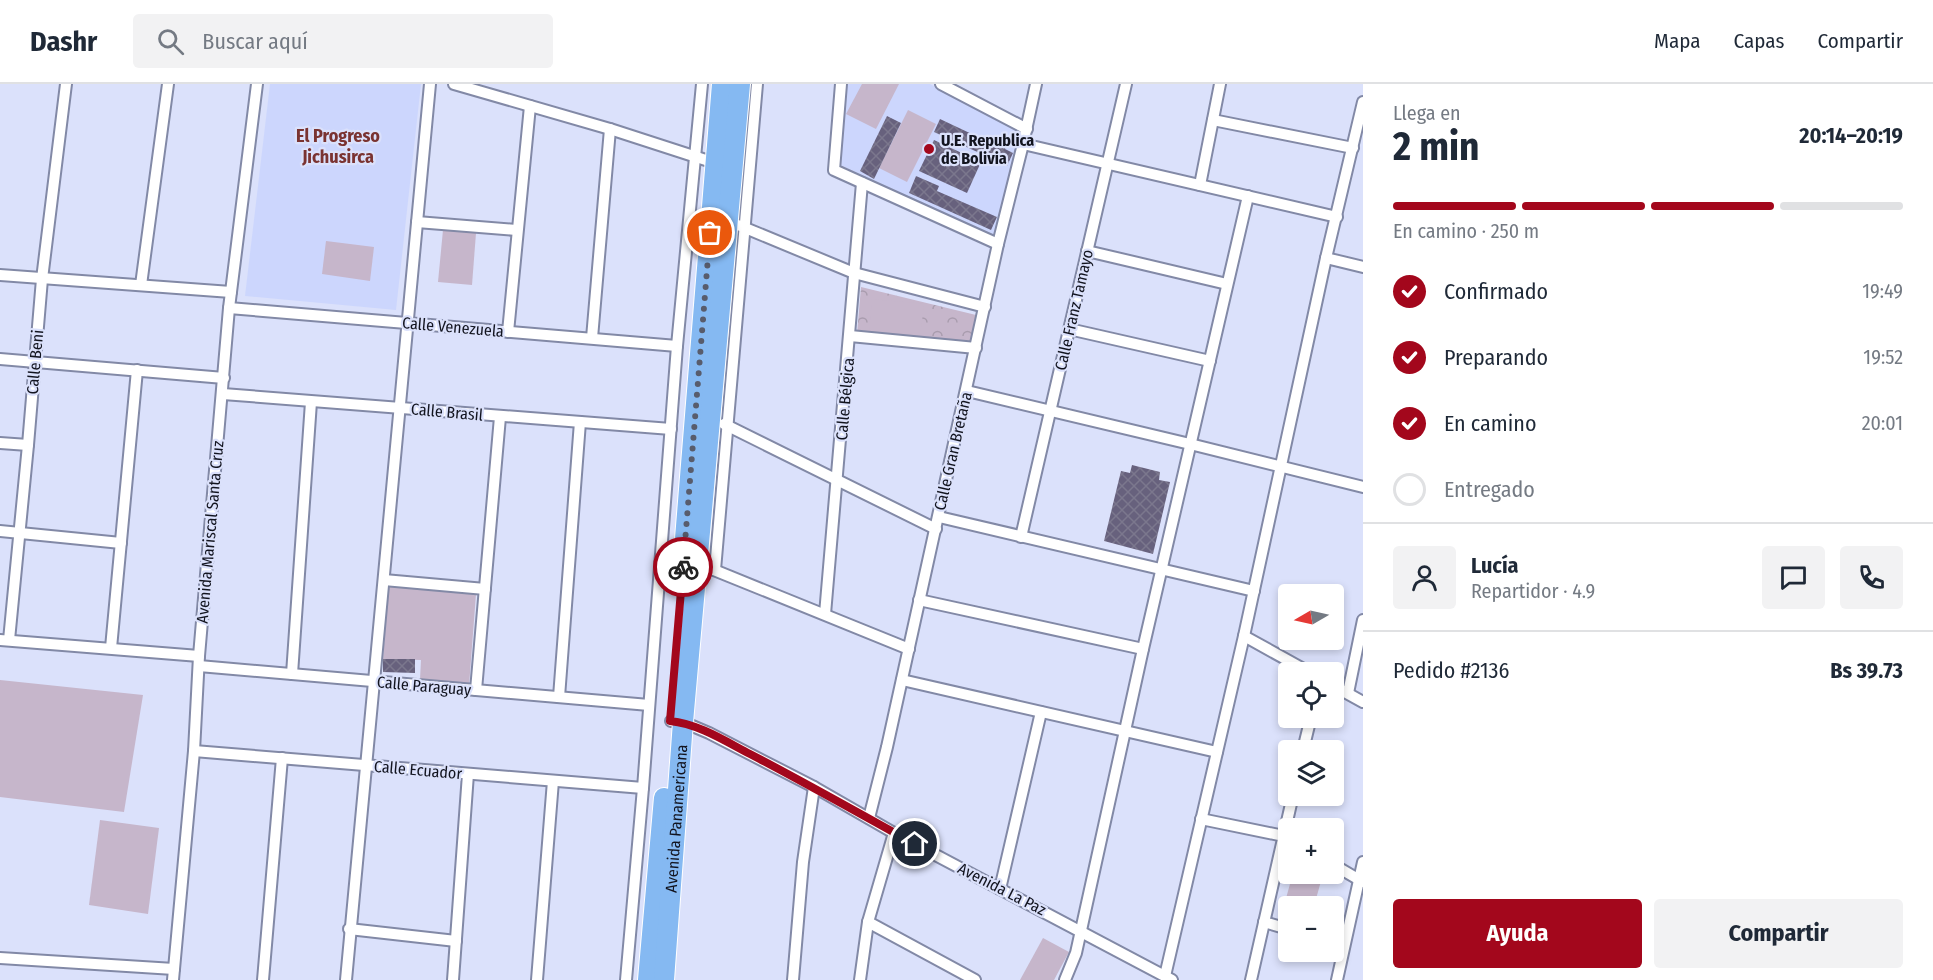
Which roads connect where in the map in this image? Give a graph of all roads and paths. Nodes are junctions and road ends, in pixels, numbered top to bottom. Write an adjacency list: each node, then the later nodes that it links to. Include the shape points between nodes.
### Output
1 (66, 84): 38 (street, Calle Beni)
2 (168, 84): 40 (street)
3 (257, 84): 41 (street, Avenida Mariscal Santa Cruz)
4 (430, 84): 29 (street)
5 (454, 84): 16 (street)
6 (702, 84): 22 (street)
7 (722, 84): 23 (highway, Avenida Panamericana)
8 (740, 84): 30 (highway, Avenida Panamericana)
9 (757, 84): 30 (street)
10 (840, 84): 25 (street, via 834,170)
11 (941, 84): 19 (street)
12 (1036, 84): 19 (street, Calle Gran Bretaña)
13 (1126, 84): 24 (street, Calle Franz Tamayo)
14 (1220, 84): 17 (street)
15 (1363, 102): 21 (street)
16 (530, 106): 18 (street); 31 (street)
17 (1213, 120): 21 (street); 26 (street)
18 (610, 129): 22 (street); 48 (street)
19 (1027, 129): 20 (street, Calle Gran Bretaña)
20 (1023, 144): 24 (street); 32 (street, Calle Gran Bretaña)
21 (1353, 148): 28 (street)
22 (695, 156): 23 (street); 49 (street)
23 (715, 163): 103 (highway, Avenida Panamericana)
24 (1107, 165): 26 (street); 33 (street, Calle Franz Tamayo)
25 (862, 183): 32 (street); 36 (street, Calle Bélgica)
26 (1200, 185): 27 (street)
27 (1248, 196): 28 (street); 39 (street)
28 (1337, 217): 34 (street)
29 (417, 222): 31 (street); 44 (street)
30 (737, 225): 36 (street); 63 (highway, Avenida Panamericana)
31 (516, 230): 46 (street)
32 (998, 244): 42 (street, Calle Gran Bretaña)
33 (1087, 251): 39 (street); 45 (street, Calle Franz Tamayo)
34 (1326, 258): 35 (street); 68 (street)
35 (1363, 267)
36 (854, 273): 42 (street); 47 (street, Calle Bélgica)
37 (0, 275): 38 (street)
38 (42, 279): 40 (street); 53 (street, Calle Beni)
39 (1227, 284): 52 (street)
40 (141, 285): 41 (street)
41 (231, 292): 43 (street, Avenida Mariscal Santa Cruz)
42 (985, 307): 50 (street, Calle Gran Bretaña)
43 (229, 308): 44 (street, Calle Venezuela); 55 (street, Avenida Mariscal Santa Cruz)
44 (407, 322): 46 (street, Calle Venezuela); 59 (street)
45 (1069, 329): 52 (street); 60 (street, Calle Franz Tamayo)
46 (508, 332): 48 (street, Calle Venezuela)
47 (850, 336): 50 (street); 69 (street, Calle Bélgica)
48 (592, 338): 49 (street, Calle Venezuela)
49 (677, 346): 64 (street)
50 (976, 348): 56 (street, Calle Gran Bretaña)
51 (0, 359): 53 (street)
52 (1210, 361): 66 (street)
53 (35, 362): 54 (street); 67 (street, Calle Beni)
54 (137, 370): 55 (street); 76 (street)
55 (224, 378): 57 (street, Avenida Mariscal Santa Cruz)
56 (967, 391): 60 (street); 71 (street, Calle Gran Bretaña)
57 (223, 394): 58 (street, Calle Brasil); 91 (street, Avenida Mariscal Santa Cruz)
58 (311, 402): 59 (street, Calle Brasil); 93 (street)
59 (399, 408): 61 (street, Calle Brasil); 80 (street)
60 (1050, 412): 66 (street); 75 (street, Calle Franz Tamayo)
61 (500, 417): 62 (street, Calle Brasil); 81 (street)
62 (580, 422): 64 (street, Calle Brasil); 99 (street)
63 (719, 422): 69 (street); 77 (highway, Avenida Panamericana); 79 (street)
64 (670, 429): 101 (street)
65 (0, 443): 67 (street)
66 (1190, 444): 68 (street); 78 (street)
67 (28, 445): 74 (street, Calle Beni)
68 (1281, 466): 70 (street); 82 (street)
69 (838, 480): 72 (street); 84 (street, Calle Bélgica)
70 (1363, 487)
71 (939, 517): 72 (street, Calle Gran Bretaña); 75 (street)
72 (936, 529): 83 (street, Calle Gran Bretaña)
73 (0, 531): 74 (street)
74 (20, 532): 76 (street); 87 (street, Calle Beni)
75 (1021, 537): 78 (street)
76 (121, 543): 88 (street)
77 (696, 563): 79 (street); 103 (highway, Avenida Panamericana)
78 (1162, 568): 82 (street); 90 (street)
79 (716, 570): 84 (street)
80 (384, 580): 81 (street); 95 (street)
81 (485, 589): 96 (street)
82 (1254, 591): 86 (street)
83 (919, 600): 89 (street, Calle Gran Bretaña); 90 (street)
84 (825, 614): 89 (street)
85 (1363, 621): 98 (street)
86 (1244, 636): 92 (street); 106 (street)
87 (4, 640): 88 (street, Calle Paraguay)
88 (111, 648): 91 (street, Calle Paraguay)
89 (909, 649): 94 (street, Calle Gran Bretaña)
90 (1143, 649): 104 (street)
91 (199, 661): 93 (street, Calle Paraguay); 105 (street, Avenida Mariscal Santa Cruz)
92 (1291, 662)
93 (292, 674): 95 (street, Calle Paraguay)
94 (903, 680): 102 (street); 113 (street, Calle Gran Bretaña)
95 (375, 682): 96 (street, Calle Paraguay); 108 (street)
96 (476, 690): 99 (street, Calle Paraguay)
97 (1344, 691): 98 (street)
98 (1348, 693): 100 (street)
99 (559, 697): 101 (street, Calle Paraguay)
100 (1363, 702)
101 (648, 705): 112 (street)
102 (1041, 712): 104 (street); 121 (street)
103 (677, 721): 111 (street, Avenida La Paz, via 709,733); 137 (highway, Avenida Panamericana); 138 (highway, Avenida Panamericana)
104 (1125, 731): 106 (street); 126 (street)
105 (194, 751): 107 (street, Calle Ecuador); 130 (street, Avenida Mariscal Santa Cruz)
106 (1217, 752): 114 (street)
107 (282, 758): 108 (street, Calle Ecuador); 132 (street)
108 (366, 766): 109 (street, Calle Ecuador); 125 (street)
109 (468, 774): 110 (street, Calle Ecuador); 127 (street)
110 (553, 781): 112 (street, Calle Ecuador); 135 (street)
111 (814, 787): 113 (street, Avenida La Paz); 139 (street)
112 (643, 788): 136 (street)
113 (869, 818): 115 (street, Avenida La Paz)
114 (1201, 819): 116 (street); 131 (street)
115 (894, 833): 121 (street, Avenida La Paz); 122 (street)
116 (1278, 835)
117 (1363, 862): 120 (street)
118 (1278, 868): 123 (street)
119 (1344, 871): 120 (street)
120 (1361, 881): 128 (street)
121 (1000, 889): 126 (street, Avenida La Paz)
122 (868, 922): 140 (street); 141 (street)
123 (1264, 922): 124 (street); 143 (street)
124 (1278, 926)
125 (350, 929): 127 (street); 133 (street)
126 (1081, 930): 131 (street, Avenida La Paz); 142 (street)
127 (456, 941): 134 (street)
128 (1345, 944): 144 (street)
129 (0, 958): 130 (street)
130 (173, 975)
131 (1168, 978)
132 (263, 980)
133 (346, 980)
134 (453, 980)
135 (537, 980)
136 (626, 980)
137 (648, 980)
138 (664, 980)
139 (793, 980)
140 (860, 980)
141 (975, 980)
142 (1065, 980)
143 (1251, 980)
144 (1337, 980)

